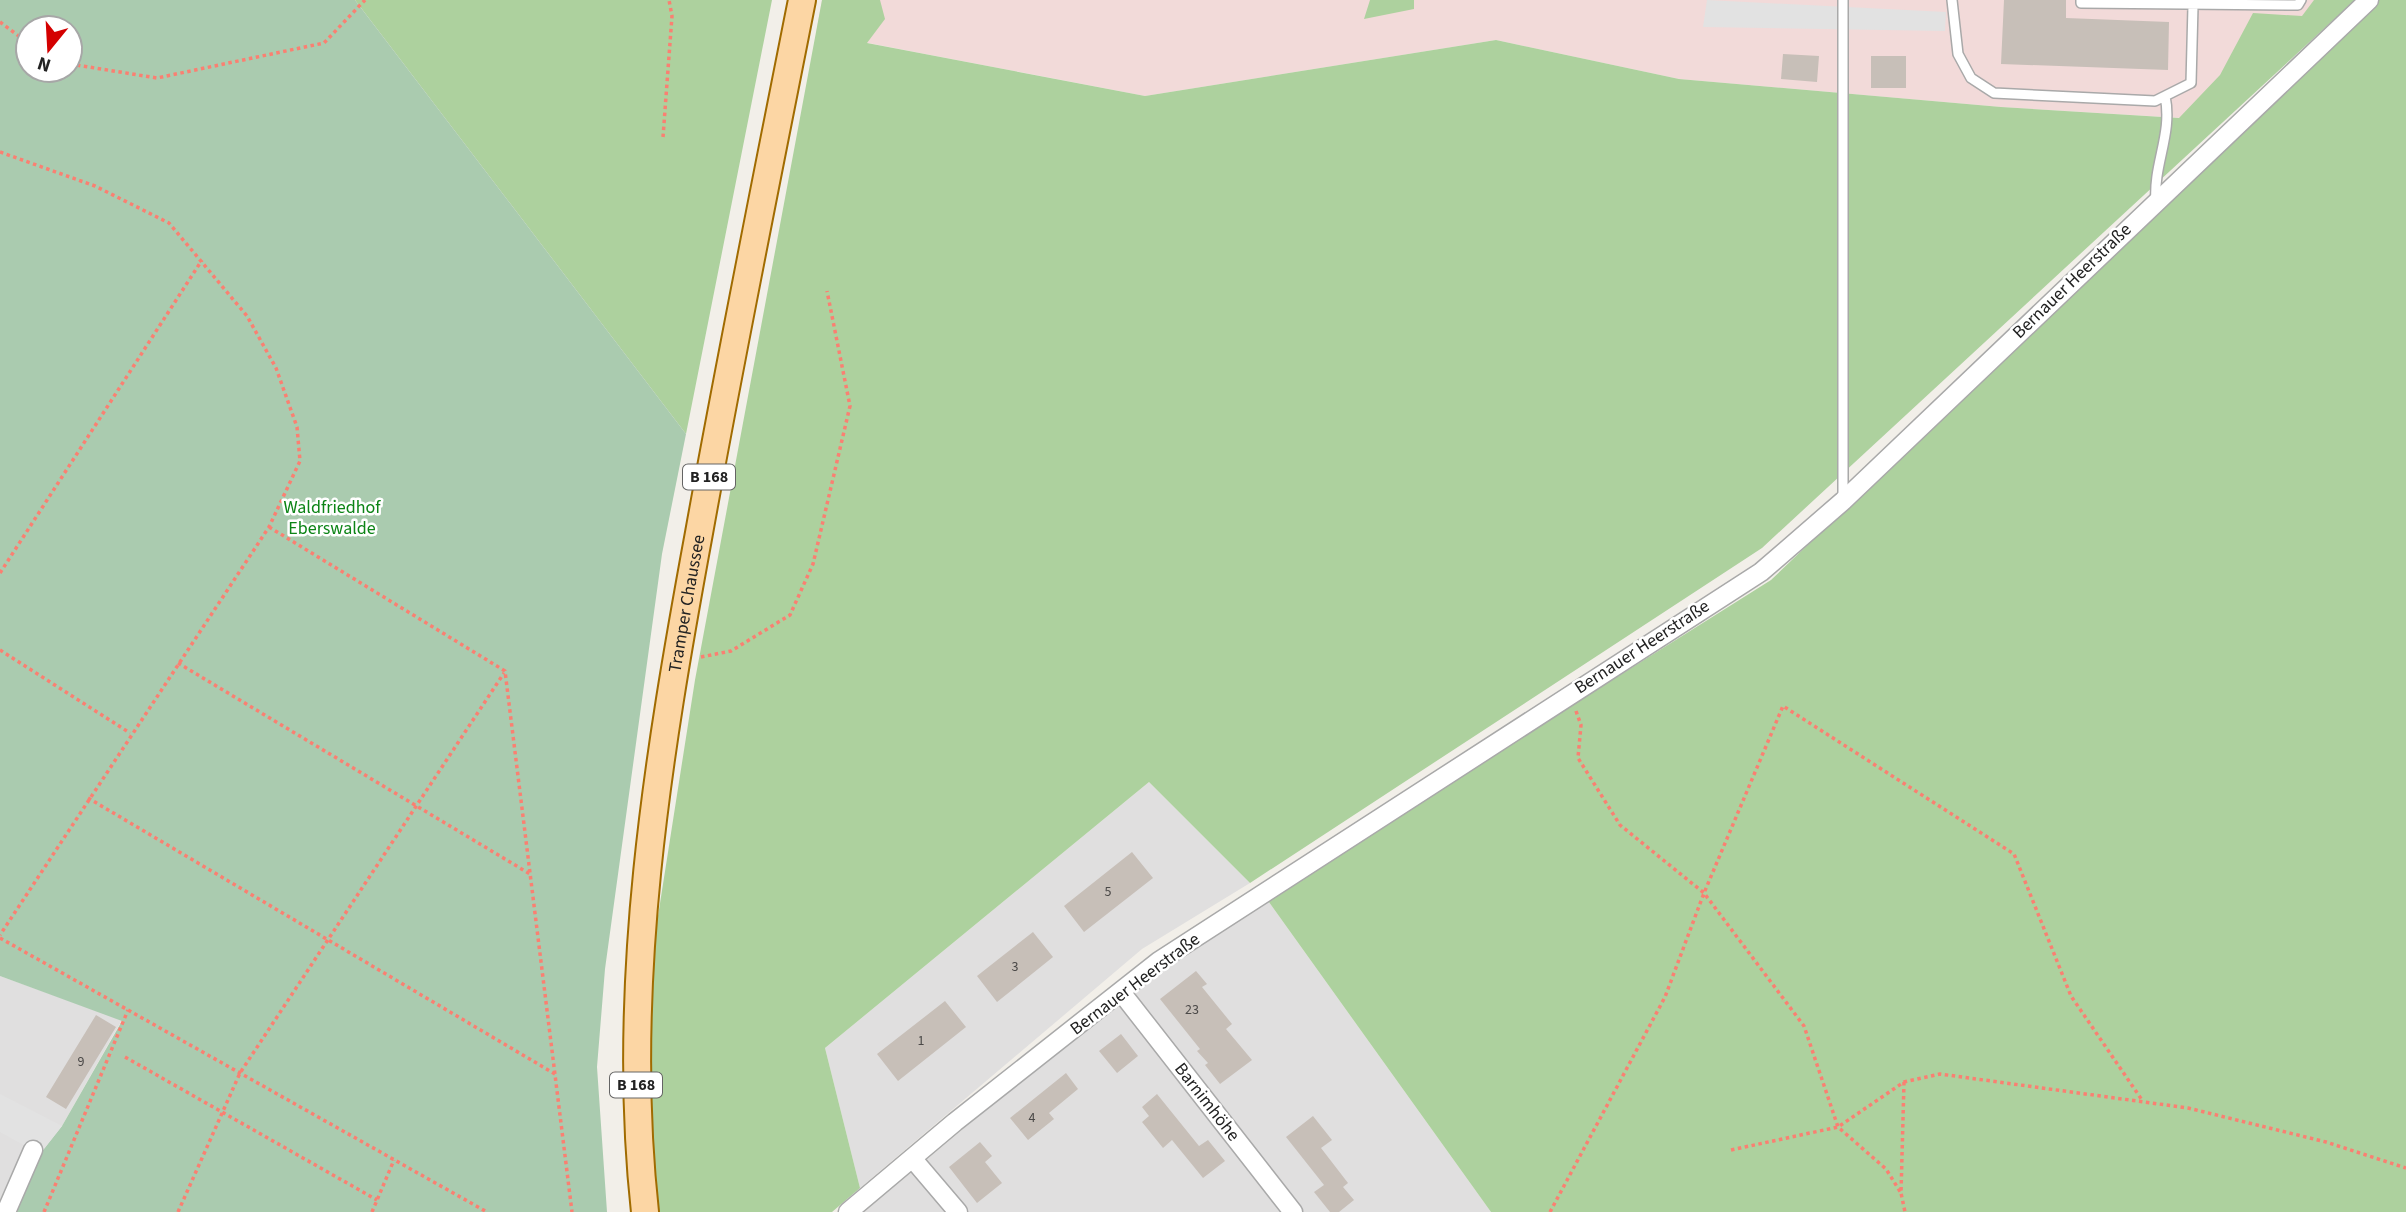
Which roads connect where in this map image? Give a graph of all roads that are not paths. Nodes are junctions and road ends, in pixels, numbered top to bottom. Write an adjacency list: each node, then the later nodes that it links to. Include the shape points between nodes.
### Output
1 (802, 0): 15 (main road, Tramper Chaussee / B 168, via 677,654 640,957 635,1056)
2 (1843, 0): 10 (lane)
3 (1952, 0): 8 (lane, via 1958,54 1970,78 1994,93 2155,101)
4 (2081, 0): 7 (lane)
5 (2301, 0): 7 (lane, via 2298,5)
6 (2369, 0): 9 (street, Bernauer Heerstraße)
7 (2193, 6): 8 (lane, via 2191,83)
8 (2165, 96): 9 (lane, via 2169,117 2154,185)
9 (2156, 201): 10 (street, Bernauer Heerstraße)
10 (1843, 500): 11 (street, Bernauer Heerstraße, via 1761,572 1159,961)
11 (1121, 992): 13 (street, Bernauer Heerstraße); 18 (street, Barnimhöhe)
12 (33, 1150): 14 (street)
13 (912, 1158): 16 (street, Bernauer Heerstraße); 17 (street)
14 (6, 1212)
15 (645, 1212)
16 (848, 1212)
17 (958, 1212)
18 (1293, 1212)

